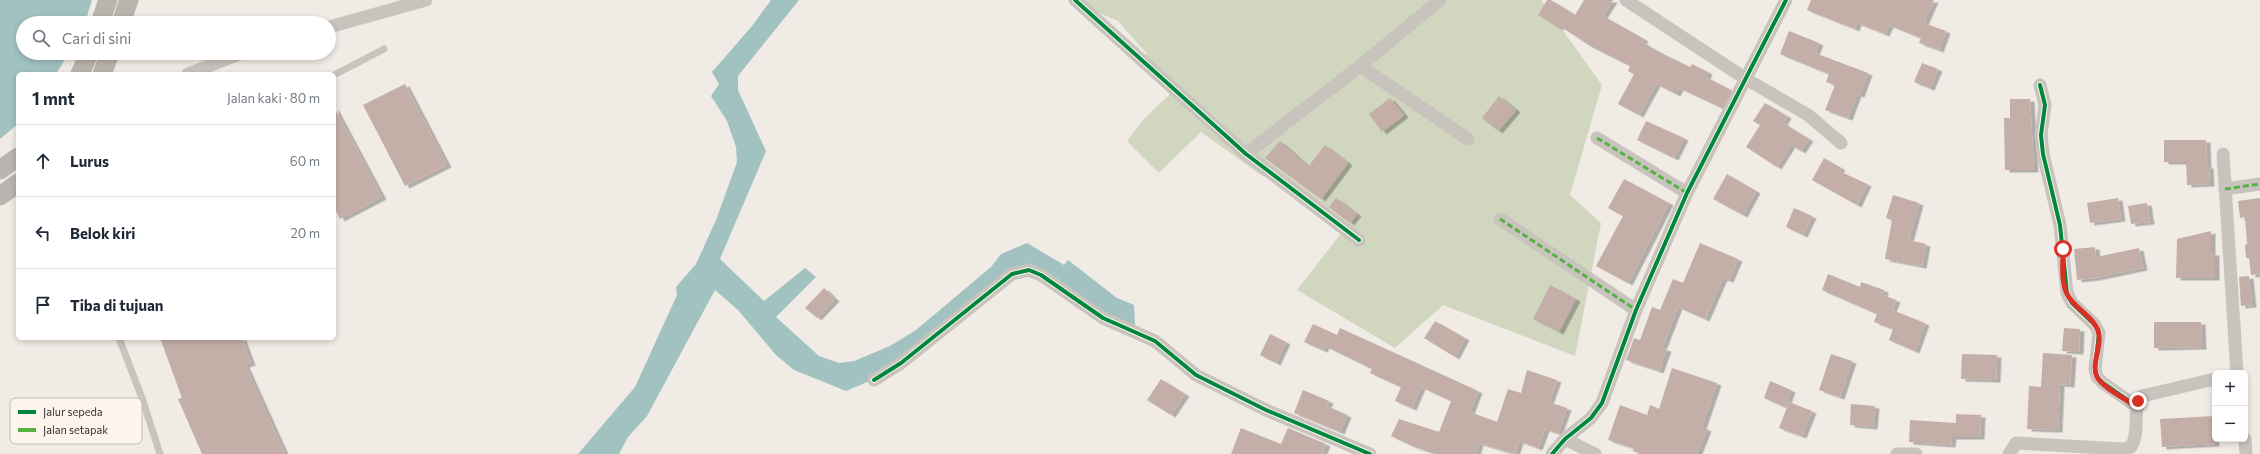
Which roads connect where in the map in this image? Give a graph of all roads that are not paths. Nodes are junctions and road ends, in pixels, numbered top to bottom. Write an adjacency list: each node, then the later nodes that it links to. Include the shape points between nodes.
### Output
1 (108, 0): 8 (street)
2 (129, 0): 9 (street)
3 (426, 0): 10 (street)
4 (1075, 0): 25 (street)
5 (1440, 0): 15 (street)
6 (1626, 0): 20 (street)
7 (1786, 0): 20 (street)
8 (102, 16)
9 (123, 16)
10 (336, 26)
11 (384, 49): 19 (lane)
12 (86, 60): 16 (street)
13 (107, 60): 17 (street)
14 (224, 60): 18 (street)
15 (1360, 66): 23 (street); 25 (street)
16 (81, 72)
17 (103, 72)
18 (193, 72)
19 (336, 74)
20 (1746, 79): 24 (street, via 1808,115); 32 (street)
21 (2040, 85): 43 (street, via 2045,105 2041,135 2043,154 2060,225 2067,294 2099,333 2097,377)
22 (1597, 138): 32 (street)
23 (1468, 139)
24 (1841, 142)
25 (1246, 154): 35 (street)
26 (2223, 154): 31 (street)
27 (16, 158): 28 (street)
28 (0, 170)
29 (16, 184): 33 (street)
30 (2260, 184): 31 (street)
31 (2225, 189): 38 (street)
32 (1687, 193): 36 (street)
33 (0, 196)
34 (1500, 219): 36 (street)
35 (1359, 240)
36 (1636, 310): 44 (street, via 1602,403 1591,418)
37 (120, 340): 41 (lane)
38 (2237, 370)
39 (874, 380): 47 (street, via 901,363 1012,274 1029,270 1041,274 1103,318 1155,341 1196,375 1266,410)
40 (2212, 380): 43 (street, via 2142,396)
41 (142, 398)
42 (142, 398): 46 (lane)
43 (2136, 406): 52 (street, via 2136,439 2132,447 2122,449 2016,443)
44 (1565, 439): 48 (street); 49 (street)
45 (2244, 442): 53 (street)
46 (160, 454)
47 (1370, 454)
48 (1552, 454)
49 (1595, 454)
50 (1897, 454): 51 (street)
51 (1916, 454)
52 (2009, 454)
53 (2246, 454)

